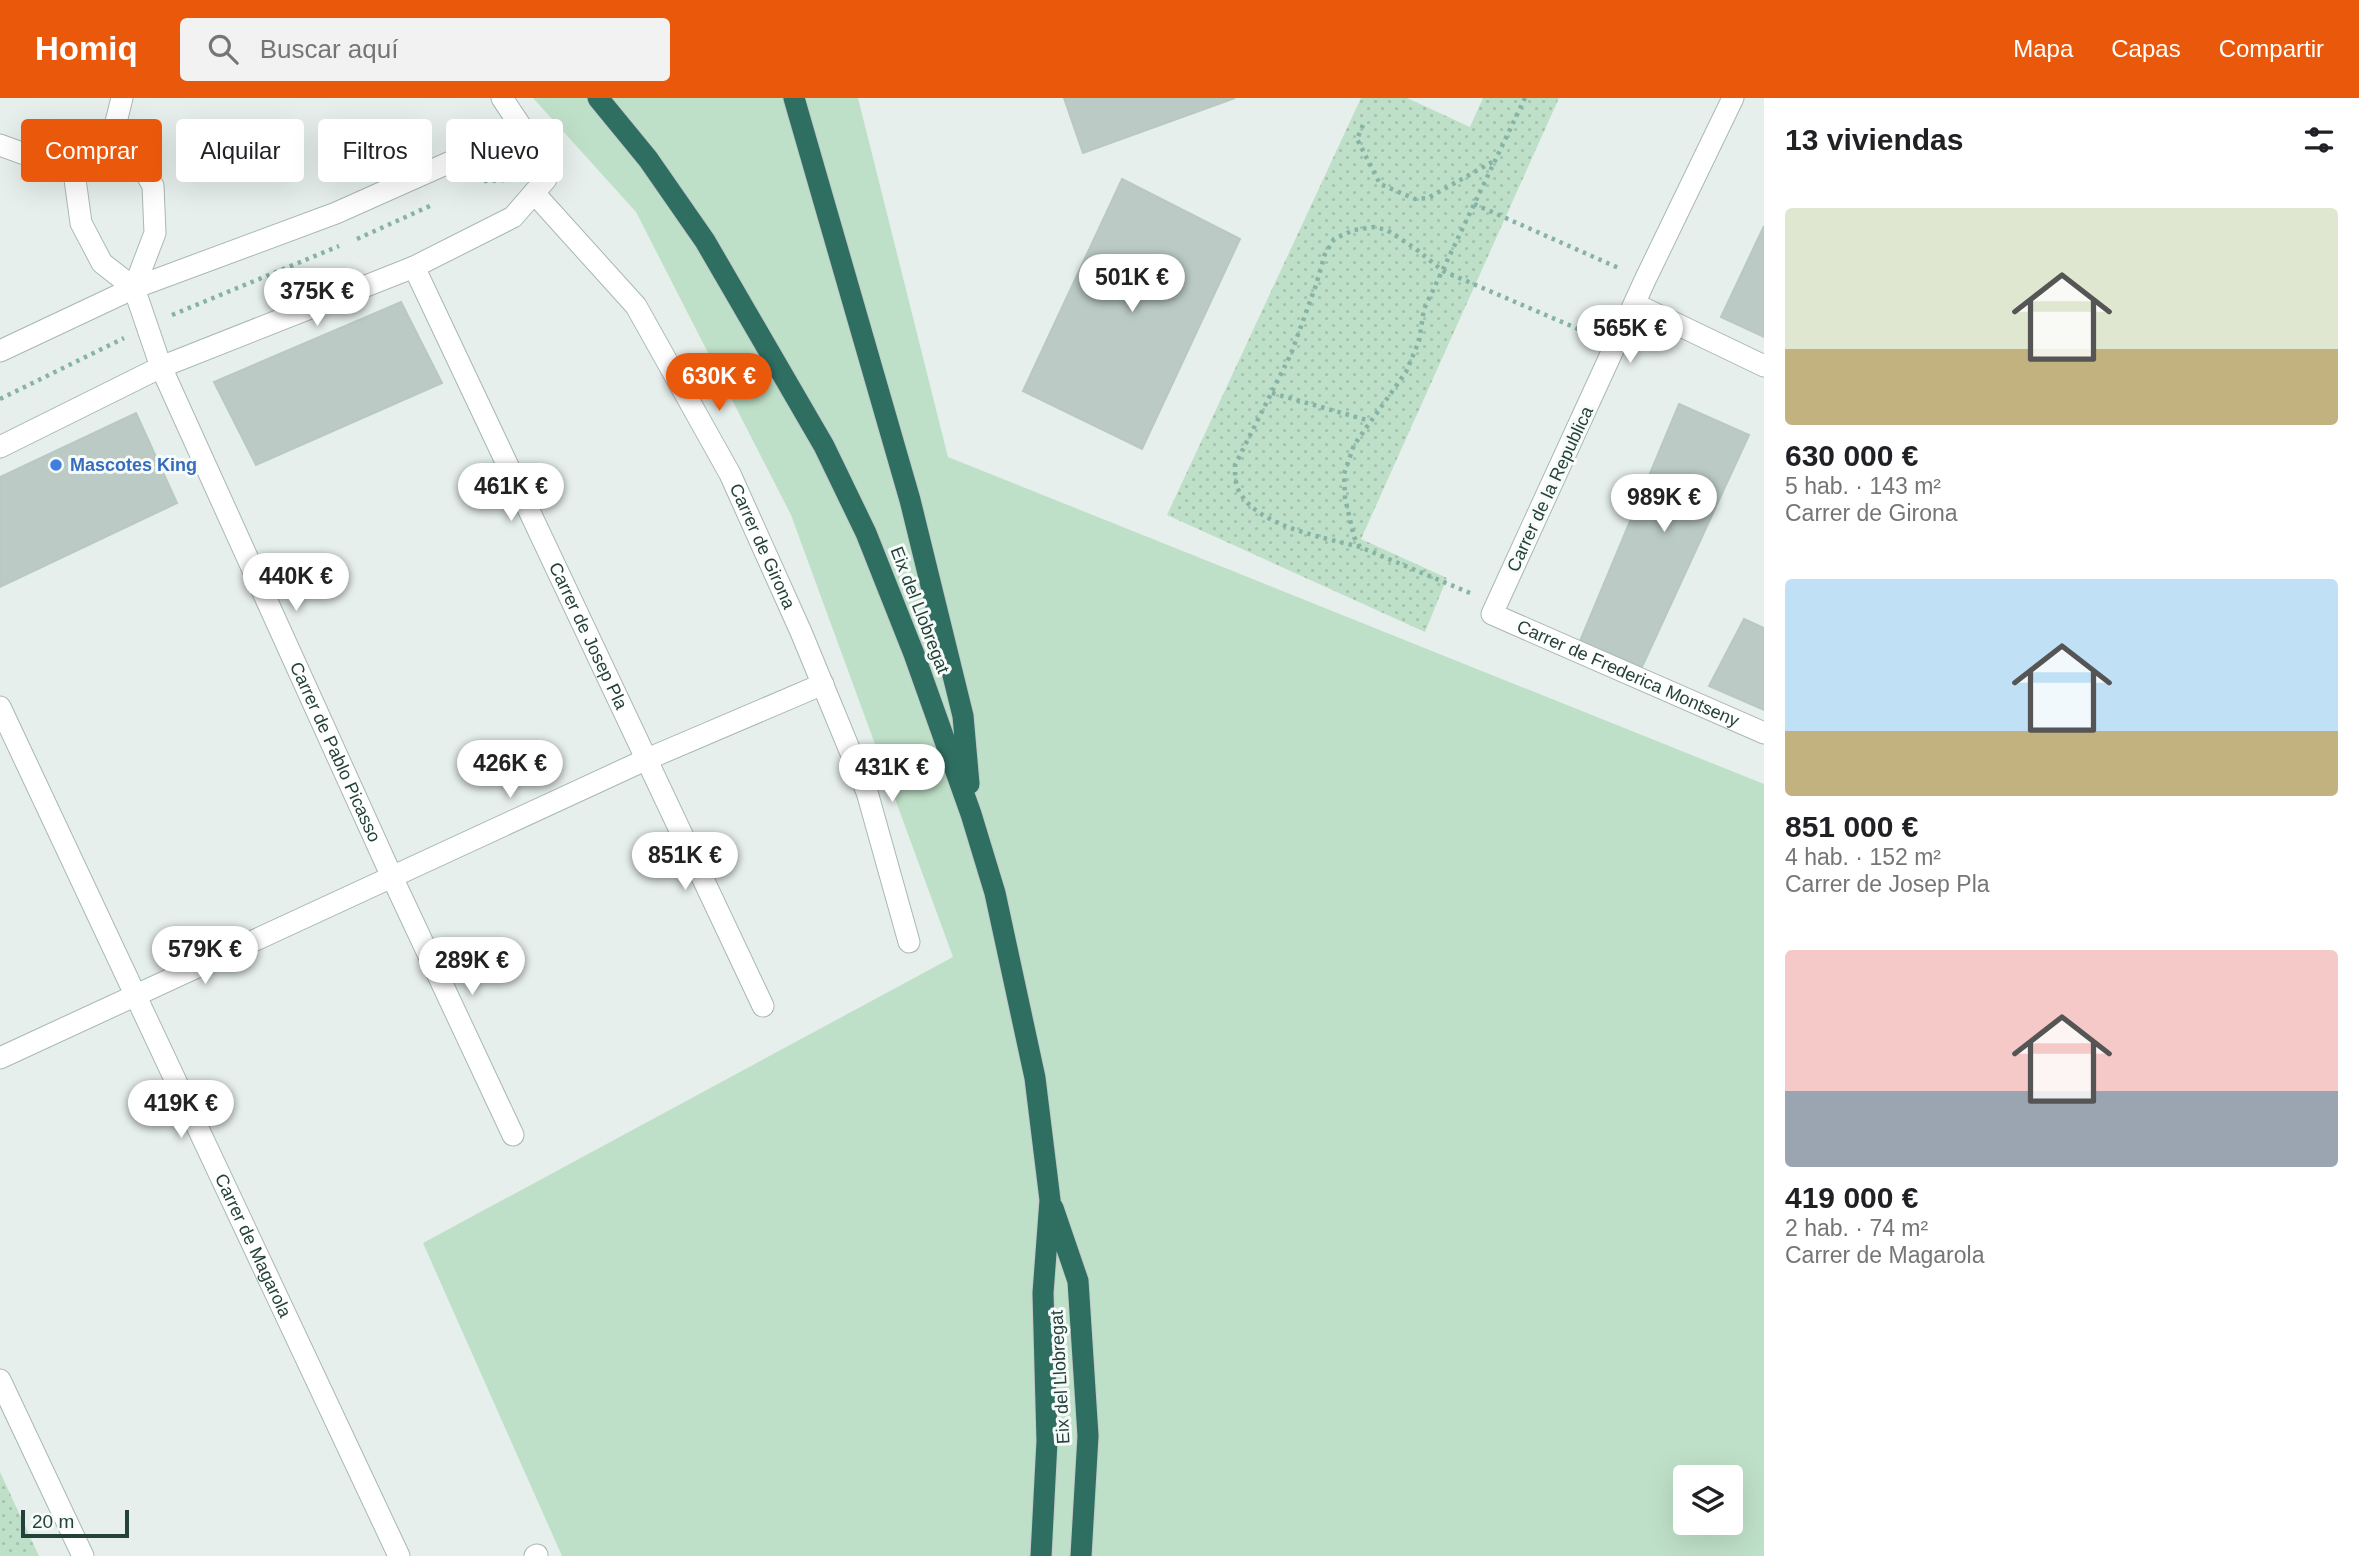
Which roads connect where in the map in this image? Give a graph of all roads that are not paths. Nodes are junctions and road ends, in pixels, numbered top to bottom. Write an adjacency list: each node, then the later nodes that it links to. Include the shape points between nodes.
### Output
1 (122, 98): 6 (street)
2 (502, 98): 7 (street)
3 (598, 98): 27 (highway, Eix del Llobregat, via 705,241 824,446 866,533)
4 (794, 98): 27 (highway, via 910,500 963,716)
5 (1733, 98): 17 (street, Carrer de la Republica)
6 (117, 119)
7 (516, 119)
8 (0, 145): 9 (street)
9 (21, 153)
10 (446, 164): 16 (street, via 337,213)
11 (75, 182): 16 (street, via 81,223 102,262)
12 (151, 182): 16 (street, via 155,233)
13 (540, 182): 14 (street)
14 (540, 186): 15 (street, via 513,217); 23 (street, Carrer de Girona, via 636,306 730,474)
15 (414, 267): 20 (street); 26 (street, Carrer de Josep Pla)
16 (134, 288): 18 (street); 20 (street, Carrer de Pablo Picasso)
17 (1634, 304): 19 (street); 22 (street, Carrer de la Republica)
18 (0, 351)
19 (1764, 366)
20 (161, 367): 21 (street); 28 (street, Carrer de Pablo Picasso)
21 (0, 447)
22 (1494, 609): 25 (street, Carrer de Frederica Montseny)
23 (823, 684): 26 (street); 29 (street, Carrer de Girona, via 867,792)
24 (0, 707): 30 (street, Carrer de Magarola)
25 (1764, 733)
26 (645, 760): 28 (street); 31 (street, Carrer de Josep Pla)
27 (971, 814): 34 (highway, Eix del Llobregat, via 995,894 1035,1078)
28 (392, 877): 30 (street); 33 (street, Carrer de Pablo Picasso)
29 (909, 942)
30 (136, 995): 32 (street); 37 (street, Carrer de Magarola)
31 (762, 1006)
32 (0, 1058)
33 (513, 1135)
34 (1050, 1199): 38 (highway, Eix del Llobregat, via 1043,1293 1047,1441); 39 (highway, Eix del Llobregat, via 1078,1281 1088,1436)
35 (0, 1380): 36 (street)
36 (83, 1556)
37 (399, 1556)
38 (1041, 1556)
39 (1081, 1556)

